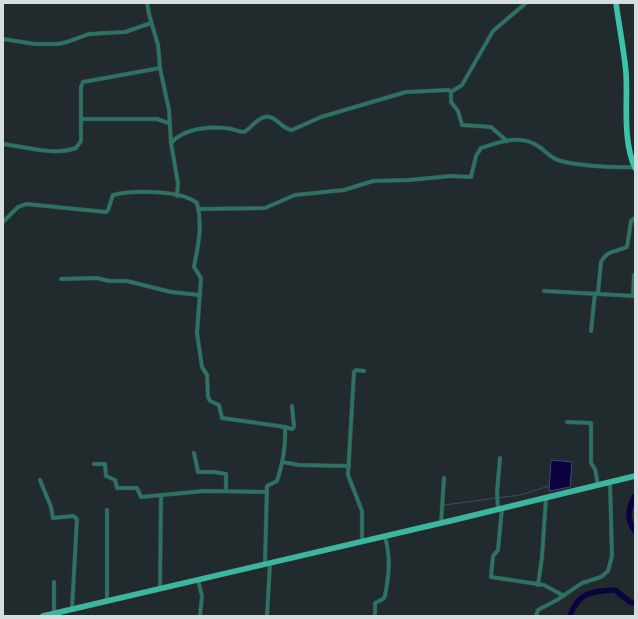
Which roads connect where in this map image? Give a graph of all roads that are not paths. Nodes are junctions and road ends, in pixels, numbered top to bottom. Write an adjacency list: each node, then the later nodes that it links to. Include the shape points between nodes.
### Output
1 (147, 3): 4 (street)
2 (526, 3): 7 (street, via 493,31 462,85)
3 (616, 5): 13 (highway, via 626,71 627,134)
4 (151, 23): 5 (street, via 125,32 89,34 58,44 35,44); 6 (street, via 158,45)
5 (3, 39)
6 (160, 68): 8 (street, via 83,82); 9 (street, via 169,110)
7 (451, 92): 10 (street, via 451,100 458,111 462,126 492,127); 11 (street, via 406,92 321,117 292,130 288,130 268,116 244,132 227,128 201,129 182,135)
8 (82, 119): 9 (street, via 157,119); 12 (street, via 80,145 71,149 42,151)
9 (169, 123): 11 (street)
10 (507, 141): 13 (street, via 531,142 551,157 574,164); 15 (street, via 479,150 471,177 373,181 344,190 295,196 265,208)
11 (171, 142): 14 (street, via 178,183)
12 (3, 144)
13 (635, 168)
14 (177, 196): 15 (street, via 192,200); 17 (street, via 149,191 115,194 111,197 106,212 26,204 18,207)
15 (199, 209): 22 (street, via 200,234 194,267 201,277)
16 (635, 218): 21 (street, via 631,221 627,247 603,257)
17 (3, 222)
18 (634, 275): 23 (street)
19 (61, 279): 22 (street, via 97,278 128,281 171,292)
20 (544, 291): 21 (street)
21 (597, 293): 23 (street); 24 (street)
22 (200, 295): 28 (street, via 198,341 202,367 208,375 209,399 219,405 222,418)
23 (634, 296)
24 (591, 331)
25 (364, 371): 33 (street, via 354,372)
26 (292, 406): 28 (street, via 294,427)
27 (567, 422): 38 (street, via 591,423 591,463 595,469)
28 (285, 427): 31 (street)
29 (194, 453): 39 (street, via 198,472 226,474)
30 (500, 458): 43 (street, via 497,493)
31 (282, 462): 33 (street); 40 (street, via 277,481 266,486)
32 (94, 464): 41 (street, via 105,465 106,476 115,480 117,488 137,488 141,497)
33 (349, 466): 47 (street, via 351,486 362,511)
34 (635, 476): 37 (main road)
35 (444, 478): 45 (street)
36 (40, 480): 55 (street, via 53,518 73,516 77,519)
37 (610, 482): 38 (main road); 53 (street, via 612,556 608,571 601,577 582,583)
38 (598, 486): 42 (main road)
39 (226, 491): 40 (street); 41 (street)
40 (268, 492): 48 (street)
41 (161, 495): 52 (street)
42 (546, 498): 43 (main road); 51 (street)
43 (500, 509): 45 (main road); 51 (street, via 498,550 493,556 491,577)
44 (107, 510): 54 (street)
45 (441, 524): 46 (main road)
46 (385, 537): 47 (main road); 60 (street, via 390,567 385,596 375,604)
47 (362, 542): 48 (main road)
48 (268, 563): 49 (main road); 59 (street)
49 (198, 580): 52 (main road); 58 (street, via 202,596)
50 (54, 582): 56 (street)
51 (538, 585): 53 (street, via 548,587)
52 (160, 589): 54 (main road)
53 (564, 596): 61 (street, via 538,610)
54 (107, 601): 55 (main road)
55 (70, 612): 56 (main road)
56 (54, 614): 57 (main road)
57 (43, 616)
58 (200, 616)
59 (267, 616)
60 (375, 616)
61 (536, 616)

